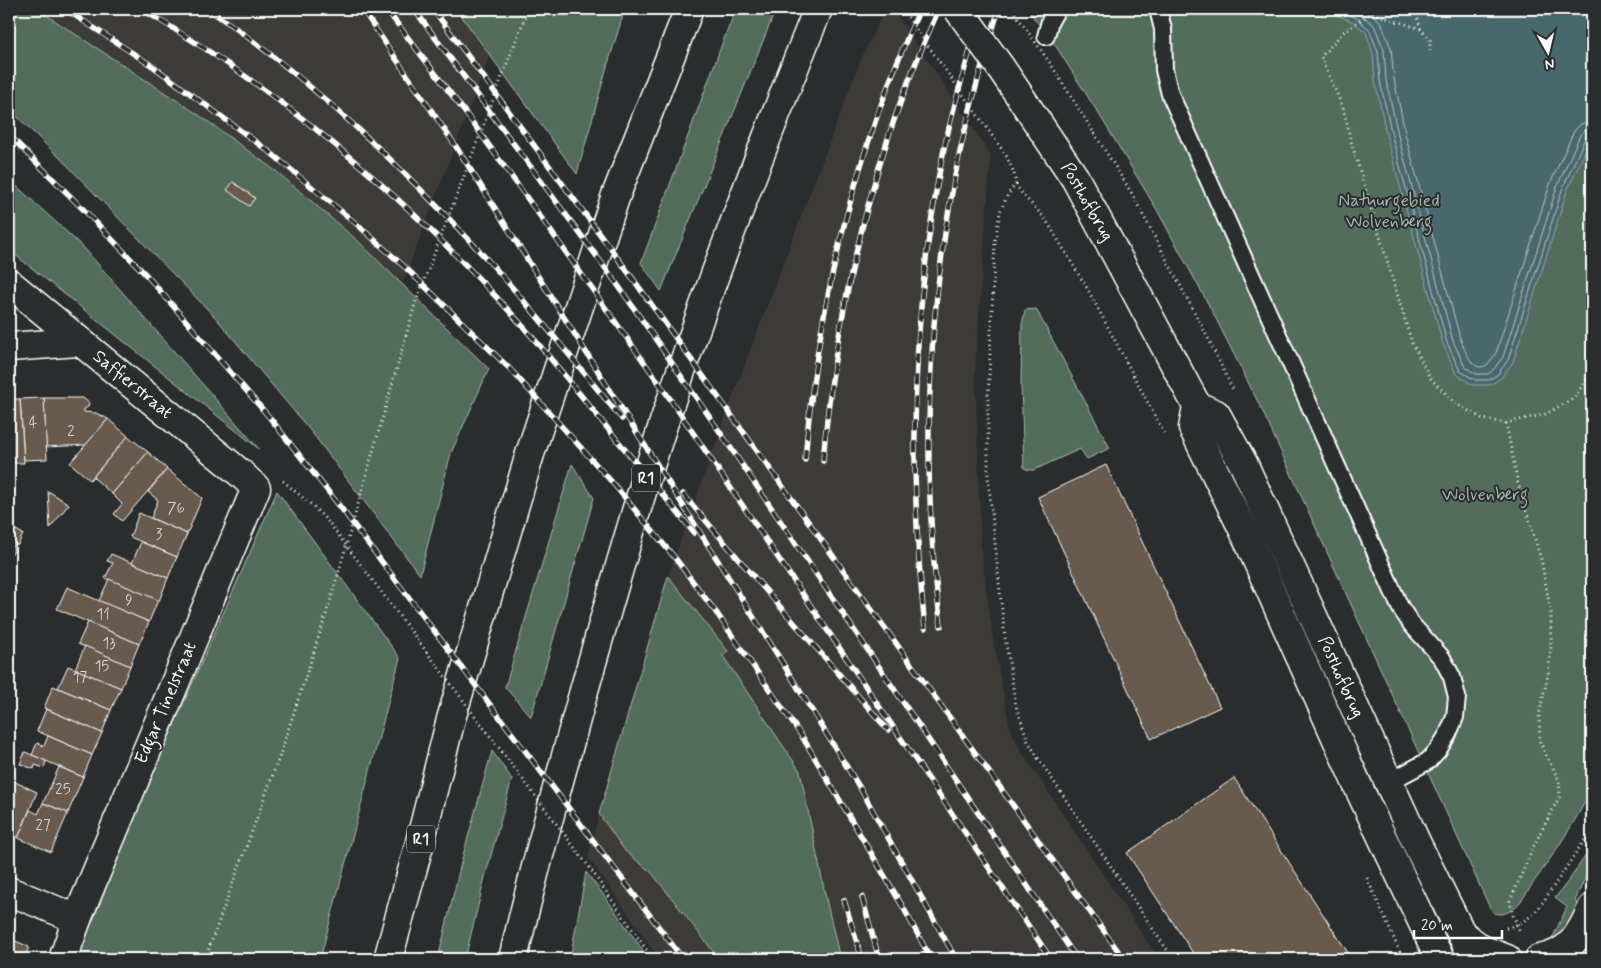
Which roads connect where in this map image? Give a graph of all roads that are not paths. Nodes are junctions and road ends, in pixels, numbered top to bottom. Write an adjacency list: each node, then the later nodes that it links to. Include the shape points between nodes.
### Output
1 (690, 9): 18 (main road, R1, via 616,195 530,454 451,719)
2 (818, 9): 19 (main road, R1, via 758,157 666,414 568,748)
3 (958, 9): 10 (main road, Posthofbrug, bridge, via 1075,178)
4 (1057, 9): 6 (lane)
5 (1158, 9): 12 (lane, via 1163,29 1164,70 1170,94 1400,606 1412,625 1442,658 1452,677 1457,697 1455,716 1448,734 1428,761)
6 (1046, 36)
7 (9, 283): 8 (main road, Saffierstraat)
8 (78, 342): 9 (main road); 11 (main road, Saffierstraat)
9 (9, 347)
10 (1197, 406): 12 (main road, Posthofbrug, via 1216,414 1244,465); 20 (main road, Posthofbrug, via 1193,428 1243,528 1361,793)
11 (256, 488): 15 (main road, Edgar Tinelstraat)
12 (1389, 782): 16 (main road, Posthofbrug)
13 (9, 891): 15 (main road)
14 (1592, 908): 23 (main road, via 1584,927 1566,949)
15 (77, 918): 17 (main road, Edgar Tinelstraat)
16 (1461, 933): 21 (main road, Posthofbrug); 22 (main road, via 1481,949)
17 (64, 959)
18 (388, 959)
19 (514, 959)
20 (1440, 959)
21 (1474, 959)
22 (1507, 959)
23 (1539, 959)

